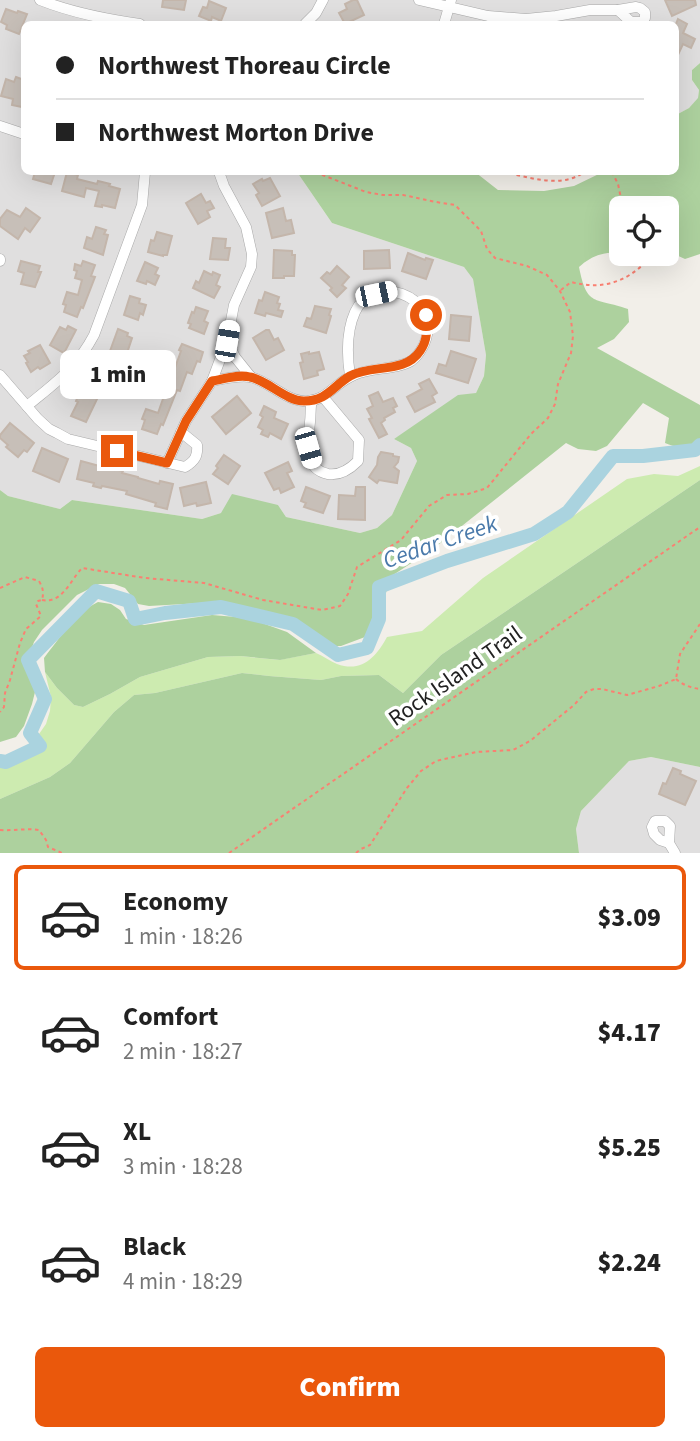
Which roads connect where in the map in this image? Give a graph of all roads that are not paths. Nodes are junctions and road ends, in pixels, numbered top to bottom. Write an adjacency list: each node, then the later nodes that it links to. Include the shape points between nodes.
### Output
1 (40, 0): 7 (street)
2 (323, 0): 8 (street)
3 (419, 0): 4 (street)
4 (450, 3): 6 (street, via 488,16); 9 (street)
5 (618, 10): 6 (street, via 590,9)
6 (557, 20)
7 (118, 21)
8 (308, 21)
9 (445, 21)
10 (0, 126): 11 (street)
11 (21, 133)
12 (145, 175): 21 (street, via 142,205 85,353)
13 (220, 175): 14 (street, via 246,228 252,254)
14 (227, 341): 17 (street); 18 (street)
15 (0, 375): 21 (street)
16 (350, 376): 16 (street, via 414,359 426,340 427,328 426,315 416,301 390,291 359,305 349,340); 19 (street)
17 (251, 377): 18 (street); 20 (street, via 302,402)
18 (212, 381): 22 (street)
19 (323, 397): 20 (street); 20 (street, via 359,440 358,461 342,473 325,473 312,464 308,448)
20 (312, 400)
21 (27, 406): 23 (street, via 49,429 68,439)
22 (181, 432): 23 (street); 23 (street, via 197,445 198,454 186,467)
23 (167, 463)
24 (669, 843): 25 (street)
25 (675, 853)

